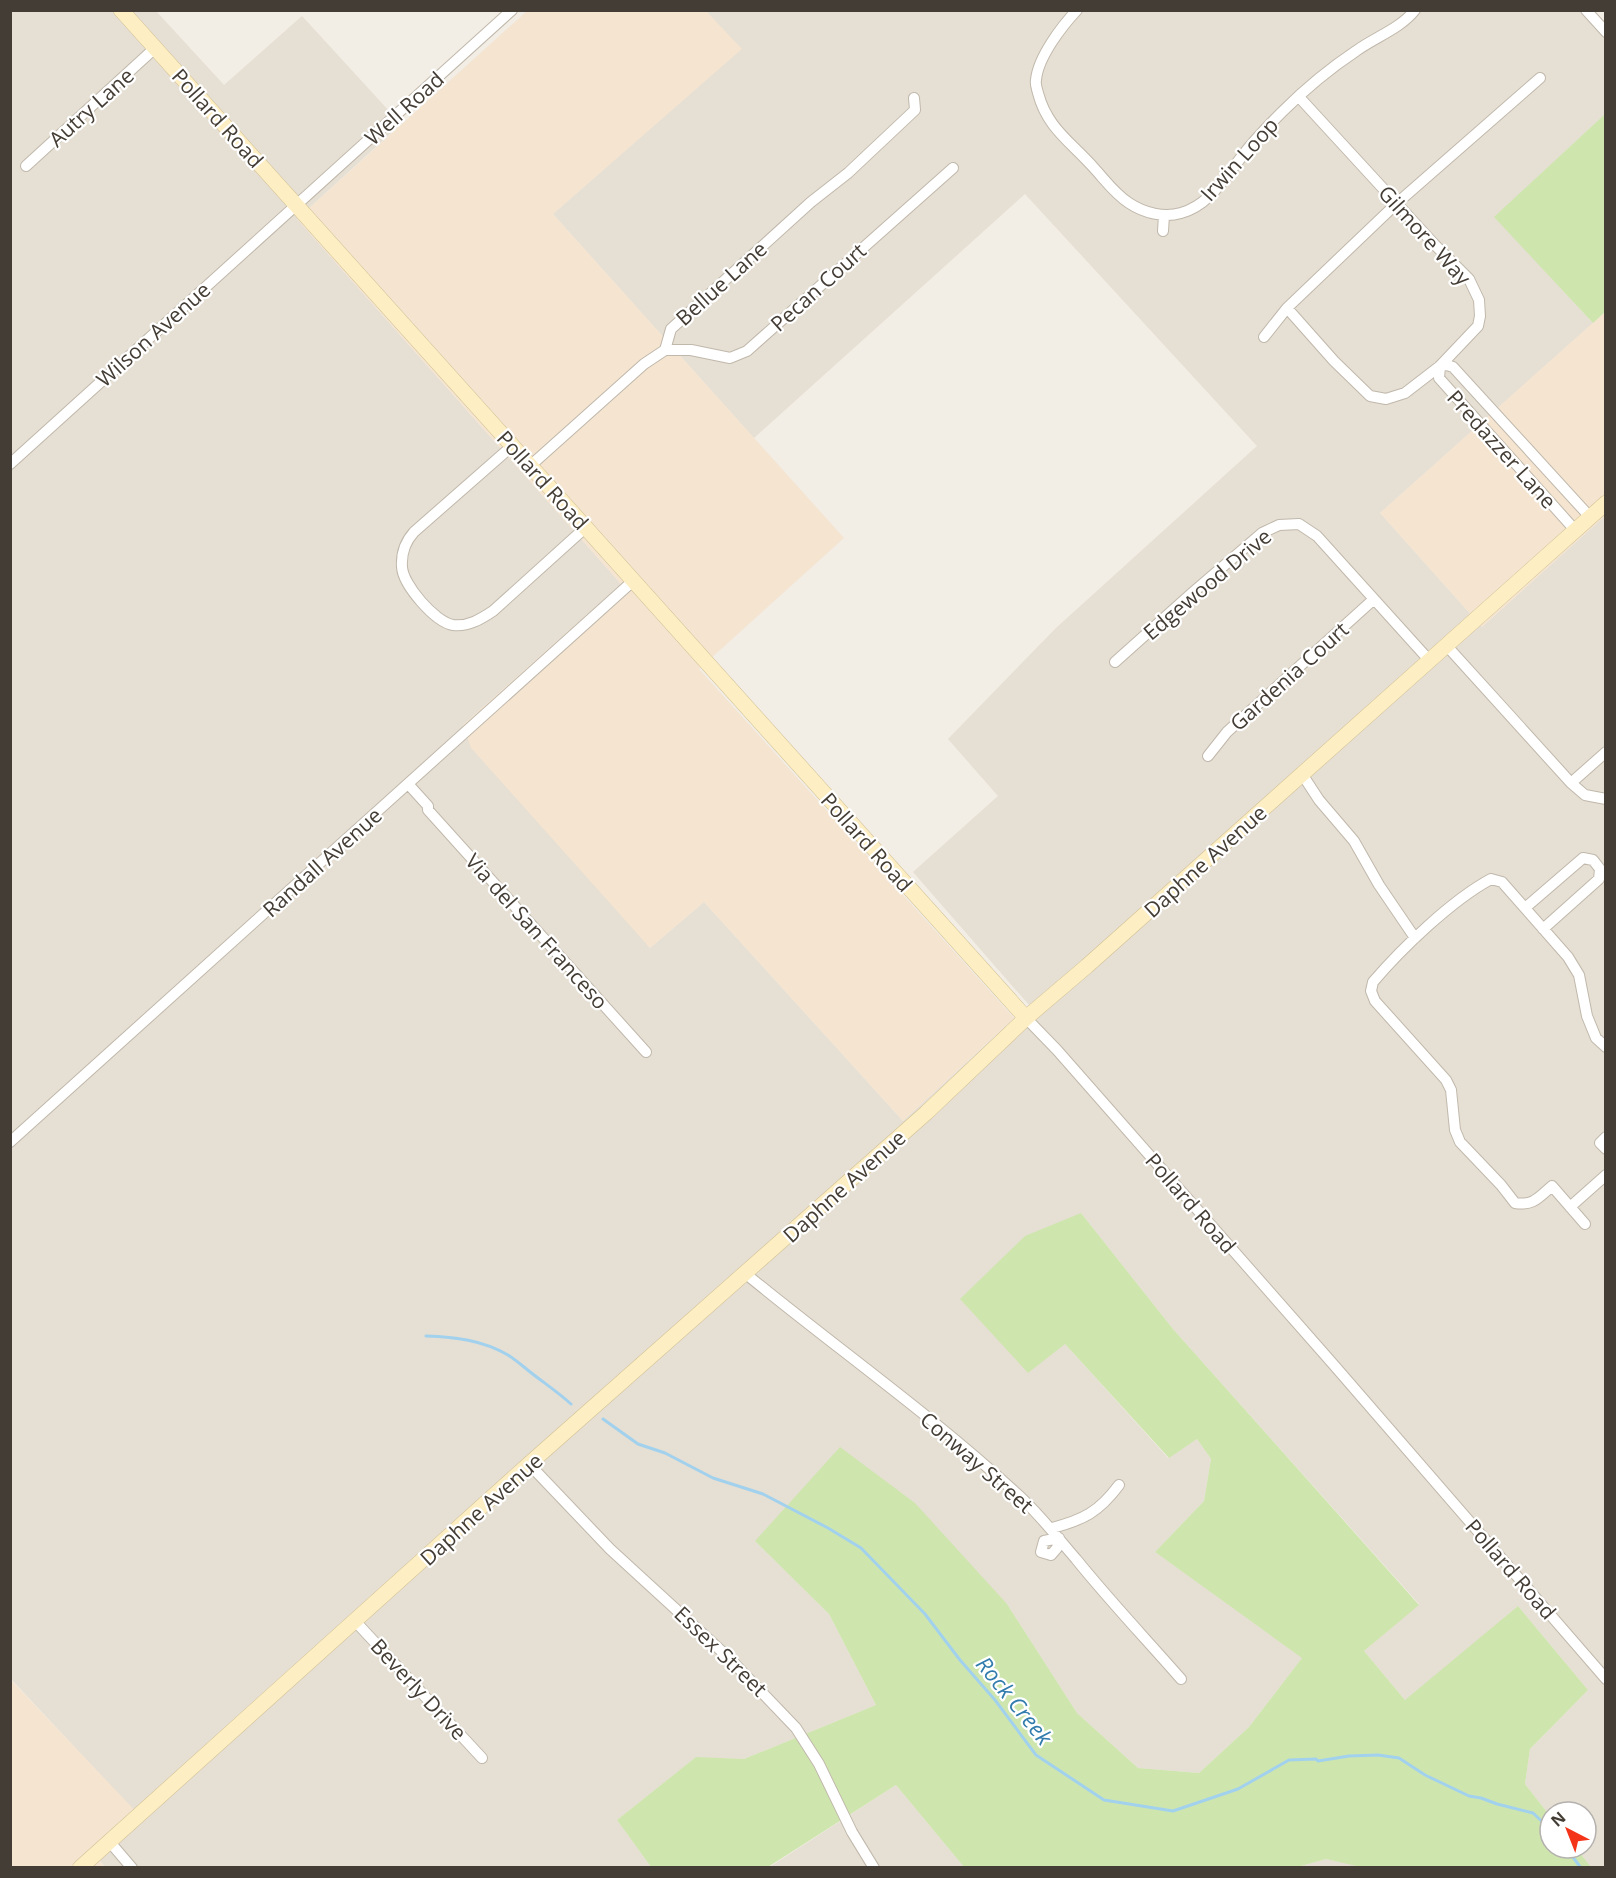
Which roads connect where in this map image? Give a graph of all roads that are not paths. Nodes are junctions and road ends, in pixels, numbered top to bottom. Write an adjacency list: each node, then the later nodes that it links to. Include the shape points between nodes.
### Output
1 (121, 10): 7 (street, Pollard Road)
2 (512, 10): 14 (street, Well Road)
3 (1077, 10): 15 (street, via 1053,38 1038,72 1035,81 1041,103 1052,125 1117,194 1145,211)
4 (1415, 10): 9 (street, Irwin Loop, via 1409,19 1356,51)
5 (1586, 10): 6 (street)
6 (1605, 32)
7 (155, 48): 11 (street, Autry Lane); 14 (street, Pollard Road)
8 (1540, 78): 13 (street)
9 (1299, 97): 13 (street, Gilmore Way); 15 (street, Irwin Loop, via 1244,154 1215,192 1182,213)
10 (914, 98): 19 (street, Bellue Lane, via 915,110 671,329)
11 (26, 166)
12 (953, 168): 19 (street, Pecan Court, via 747,351 730,358 691,350)
13 (1396, 204): 17 (street); 20 (street, Gilmore Way, via 1469,279 1479,300 1478,326)
14 (296, 206): 21 (street, Pollard Road); 23 (street, Wilson Avenue)
15 (1164, 215): 16 (street)
16 (1163, 231)
17 (1287, 308): 18 (street); 20 (street, Gilmore Way, via 1370,396 1386,399 1405,393)
18 (1263, 337)
19 (665, 350): 25 (street, Bellue Lane, via 644,364)
20 (1440, 366): 22 (street, Predazzer Lane, via 1453,367); 24 (street, Predazzer Lane, via 1439,378)
21 (512, 446): 25 (street, Pollard Road); 28 (street, via 408,539 402,569 424,605 440,620 454,625 478,621)
22 (1530, 452): 24 (street); 27 (street, Predazzer Lane)
23 (10, 464)
24 (1516, 464): 29 (street, Predazzer Lane)
25 (530, 466): 28 (street, Pollard Road)
26 (1605, 502): 27 (street, Daphne Avenue)
27 (1590, 517): 29 (street, Daphne Avenue)
28 (585, 528): 30 (street, Pollard Road)
29 (1575, 530): 32 (street, Daphne Avenue)
30 (633, 581): 39 (street, Randall Avenue); 44 (street, Pollard Road)
31 (1374, 599): 33 (street, Edgewood Drive); 34 (street, Edgewood Drive, via 1317,536 1299,524 1279,525 1262,533); 36 (street, Gardenia Court, via 1227,732)
32 (1446, 645): 33 (street, Daphne Avenue); 38 (street)
33 (1429, 660): 37 (street, Daphne Avenue)
34 (1115, 662)
35 (1605, 752): 38 (street)
36 (1208, 756)
37 (1302, 774): 43 (street, via 1353,841); 44 (street, Daphne Avenue)
38 (1571, 783): 40 (street, via 1585,795)
39 (406, 787): 46 (street, Via del San Franceso); 48 (street, Randall Avenue)
40 (1605, 799)
41 (1525, 908): 42 (street); 42 (street, via 1583,858 1593,860 1600,869 1599,879); 43 (street, via 1502,882 1491,879)
42 (1543, 929): 45 (street, via 1580,975 1587,1016 1596,1038)
43 (1415, 938): 51 (street, via 1373,982 1375,1001 1446,1080 1460,1142 1515,1203 1534,1202 1551,1186)
44 (1026, 1018): 53 (street, Daphne Avenue); 59 (street, Pollard Road, via 1341,1372)
45 (1605, 1047)
46 (646, 1052)
47 (1605, 1137): 49 (street, via 1600,1143)
48 (10, 1142)
49 (1605, 1149)
50 (1605, 1175): 51 (street)
51 (1570, 1207): 52 (street)
52 (1586, 1224)
53 (746, 1274): 54 (street, Daphne Avenue); 56 (street, Conway Street, via 976,1458)
54 (530, 1464): 57 (street, Daphne Avenue); 64 (street, Essex Street, via 610,1549 729,1658 796,1728 814,1754)
55 (1119, 1485): 56 (street, via 1093,1512)
56 (1052, 1528): 58 (street, Conway Street)
57 (355, 1621): 60 (street, Beverly Drive); 61 (street, Daphne Avenue)
58 (1181, 1679)
59 (1605, 1679)
60 (482, 1758)
61 (109, 1841): 62 (street, Daphne Avenue); 63 (street)
62 (80, 1868)
63 (132, 1868)
64 (874, 1868)

